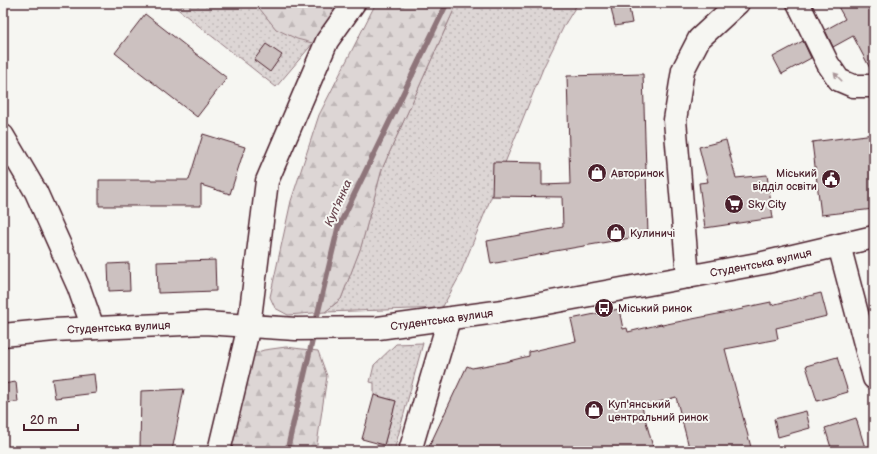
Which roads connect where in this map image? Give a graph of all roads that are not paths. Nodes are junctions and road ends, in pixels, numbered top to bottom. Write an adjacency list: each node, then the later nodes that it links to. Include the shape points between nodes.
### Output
1 (354, 3): 10 (main road, via 327,41 267,181)
2 (738, 3): 8 (main road, via 699,40 683,70 675,120)
3 (798, 3): 4 (main road, one-way to 3, via 853,86 839,80 828,64)
4 (874, 86)
5 (3, 136): 11 (main road, via 36,192 79,288)
6 (874, 237): 7 (main road, Студентська вулиця)
7 (839, 245): 8 (main road, Студентська вулиця); 13 (main road)
8 (688, 277): 9 (main road, Студентська вулиця)
9 (449, 319): 10 (main road, Студентська вулиця, via 378,328 302,329); 15 (main road)
10 (249, 326): 11 (main road, Студентська вулиця, via 205,323); 14 (main road)
11 (93, 328): 12 (main road, Студентська вулиця)
12 (3, 335)
13 (874, 378)
14 (219, 451)
15 (410, 451)

